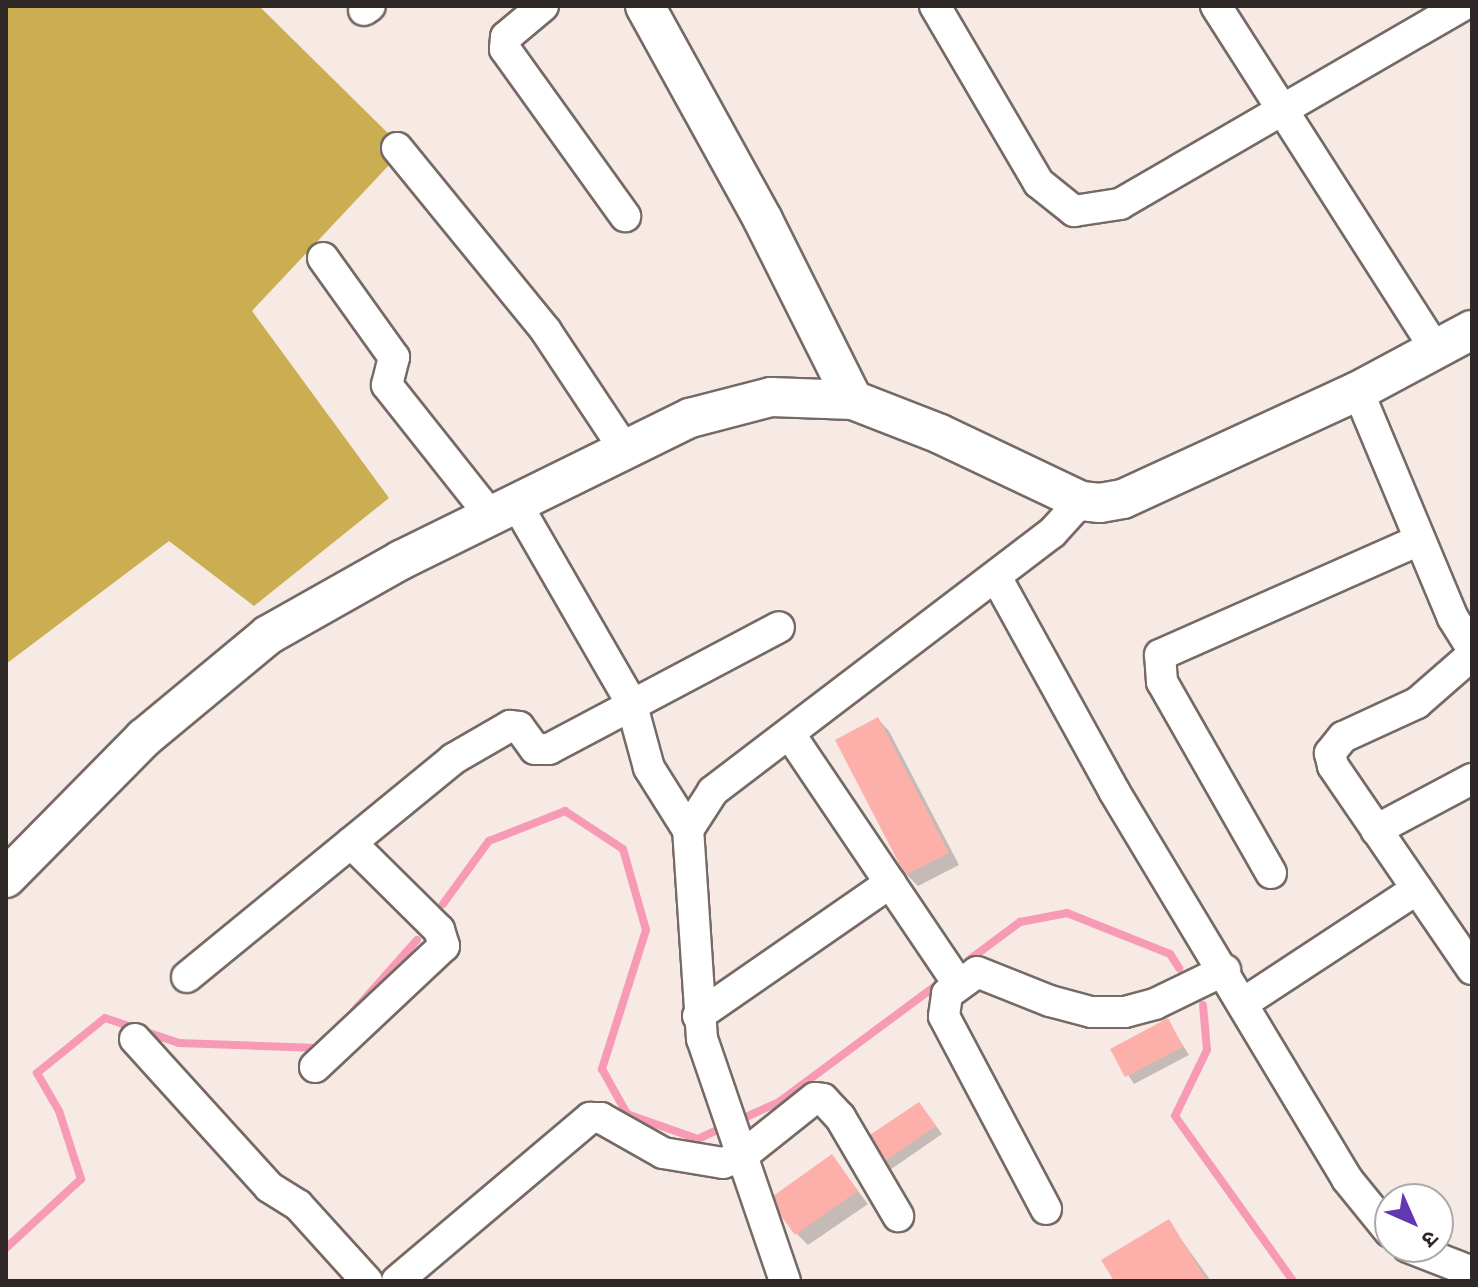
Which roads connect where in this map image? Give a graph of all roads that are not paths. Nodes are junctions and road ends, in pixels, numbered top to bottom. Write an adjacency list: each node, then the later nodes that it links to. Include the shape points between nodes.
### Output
1 (543, 6): 8 (street, via 506,37 505,49)
2 (645, 6): 13 (street, via 763,220)
3 (935, 6): 6 (street, via 1039,183 1074,211 1120,204)
4 (1216, 6): 6 (street)
5 (1462, 6): 6 (street)
6 (1280, 111): 11 (street)
7 (397, 148): 14 (street, via 546,331)
8 (625, 216)
9 (323, 258): 16 (street, via 394,357 387,385)
10 (1472, 330): 11 (street)
11 (1436, 350): 12 (street)
12 (1358, 391): 15 (street, via 1123,499); 17 (street)
13 (853, 400): 14 (street, via 771,397 690,418); 15 (street, via 940,434)
14 (625, 450): 16 (street)
15 (1081, 501): 18 (street, via 1052,533)
16 (504, 509): 21 (street); 28 (street, via 268,635 144,738)
17 (1420, 540): 20 (street); 27 (street, via 1160,655 1162,682)
18 (996, 577): 22 (street); 32 (street, via 1114,791)
19 (779, 627): 21 (street)
20 (1472, 652): 25 (street, via 1417,703 1333,744 1333,766)
21 (631, 702): 24 (street, via 649,768); 26 (street, via 541,752 519,727 510,726 453,759)
22 (791, 736): 24 (street, via 713,791); 29 (street)
23 (1472, 779): 25 (street)
24 (688, 830): 36 (street)
25 (1376, 830): 30 (street)
26 (351, 843): 33 (street); 38 (street, via 439,930 444,946)
27 (1271, 873)
28 (6, 878)
29 (890, 883): 34 (street); 36 (street)
30 (1417, 889): 31 (street); 35 (street)
31 (1472, 969)
32 (1225, 970): 34 (street, via 1155,1004 1125,1012 1091,1012 1050,1001 986,973); 35 (street)
33 (187, 977)
34 (957, 982): 40 (street, via 947,994 944,1016)
35 (1245, 1002): 41 (street, via 1347,1179)
36 (698, 1016): 39 (street)
37 (135, 1039): 45 (street, via 269,1187 298,1205)
38 (315, 1067)
39 (740, 1151): 42 (street, via 815,1098 823,1099 840,1117); 46 (street, via 723,1163 693,1162 663,1153 601,1118 590,1118); 47 (street)
40 (1046, 1209)
41 (1374, 1212)
42 (898, 1216)
43 (1449, 1263): 44 (street)
44 (1472, 1272)
45 (367, 1281)
46 (397, 1281)
47 (785, 1281)

